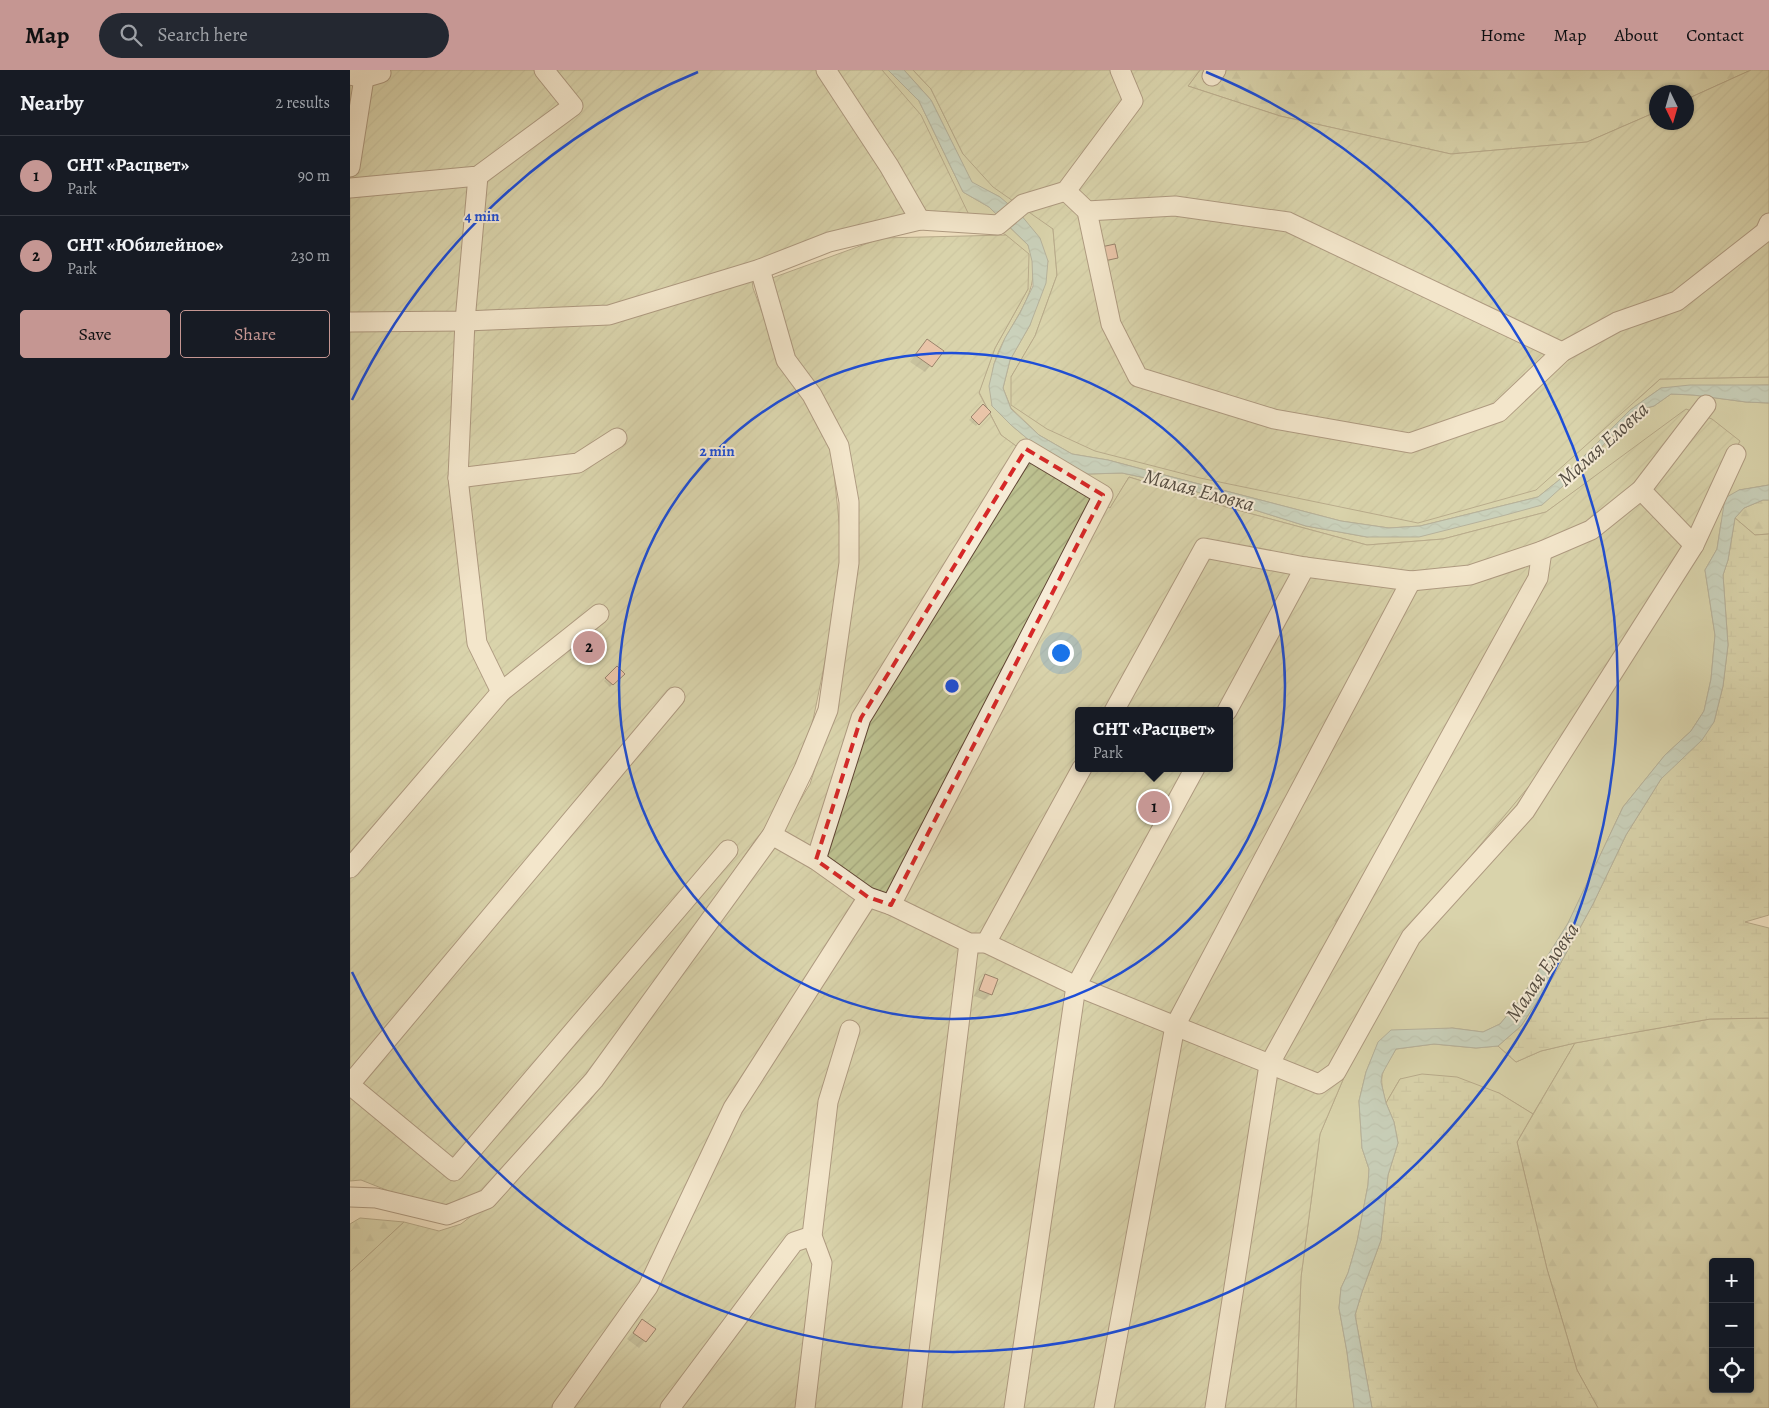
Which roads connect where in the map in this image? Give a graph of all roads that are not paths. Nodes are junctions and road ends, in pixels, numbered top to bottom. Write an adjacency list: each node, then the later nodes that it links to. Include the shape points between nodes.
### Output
1 (544, 70): 6 (street, via 573,106)
2 (826, 70): 10 (street)
3 (1120, 70): 8 (street, via 1133,101)
4 (365, 75): 5 (street)
5 (350, 167)
6 (478, 176): 7 (street); 13 (street)
7 (350, 188)
8 (1066, 191): 9 (street); 10 (street, via 1023,204 998,224)
9 (1087, 211): 15 (street, via 1175,206 1288,222); 15 (street, via 1111,324 1138,377 1274,419 1410,443 1499,412)
10 (920, 220): 12 (street, via 829,242)
11 (1769, 223): 15 (street, via 1765,232 1677,300 1617,322)
12 (760, 269): 13 (street, via 609,315); 32 (street, via 786,360 812,395 839,446 849,502 849,563 828,710)
13 (465, 321): 14 (street); 19 (street)
14 (350, 322)
15 (1562, 352)
16 (1706, 405): 20 (street)
17 (617, 438): 19 (street, via 578,463)
18 (1736, 454): 21 (street)
19 (458, 478): 26 (street, via 478,643)
20 (1641, 490): 21 (street); 22 (street, via 1591,530)
21 (1694, 545): 42 (street, via 1525,811 1411,938 1336,1072 1319,1084)
22 (1542, 551): 24 (street, via 1470,575); 42 (street, via 1538,578)
23 (1305, 567): 24 (street); 28 (street, via 1204,548); 29 (street)
24 (1411, 582): 40 (street)
25 (599, 614): 26 (street)
26 (501, 692): 35 (street)
27 (675, 697): 43 (street)
28 (1116, 707)
29 (1229, 707)
30 (1080, 772): 38 (street)
31 (1193, 772): 39 (street)
32 (772, 835): 34 (street); 44 (street, via 594,1080 487,1199 448,1215 376,1198)
33 (728, 850): 43 (street, via 454,1171)
34 (816, 860): 36 (street); 37 (street, via 861,718 1026,449 1103,495)
35 (350, 868)
36 (868, 897): 37 (street); 46 (street, via 733,1108 648,1287)
37 (891, 905): 38 (street)
38 (977, 943): 39 (street); 49 (street)
39 (1076, 986): 40 (street); 50 (street)
40 (1175, 1026): 42 (street); 51 (street)
41 (850, 1030): 45 (street, via 828,1102)
42 (1269, 1065): 52 (street)
43 (350, 1084)
44 (350, 1198)
45 (812, 1236): 47 (street, via 794,1242); 48 (street, via 822,1263)
46 (562, 1408)
47 (670, 1408)
48 (806, 1408)
49 (912, 1408)
50 (1014, 1408)
51 (1104, 1408)
52 (1214, 1408)

